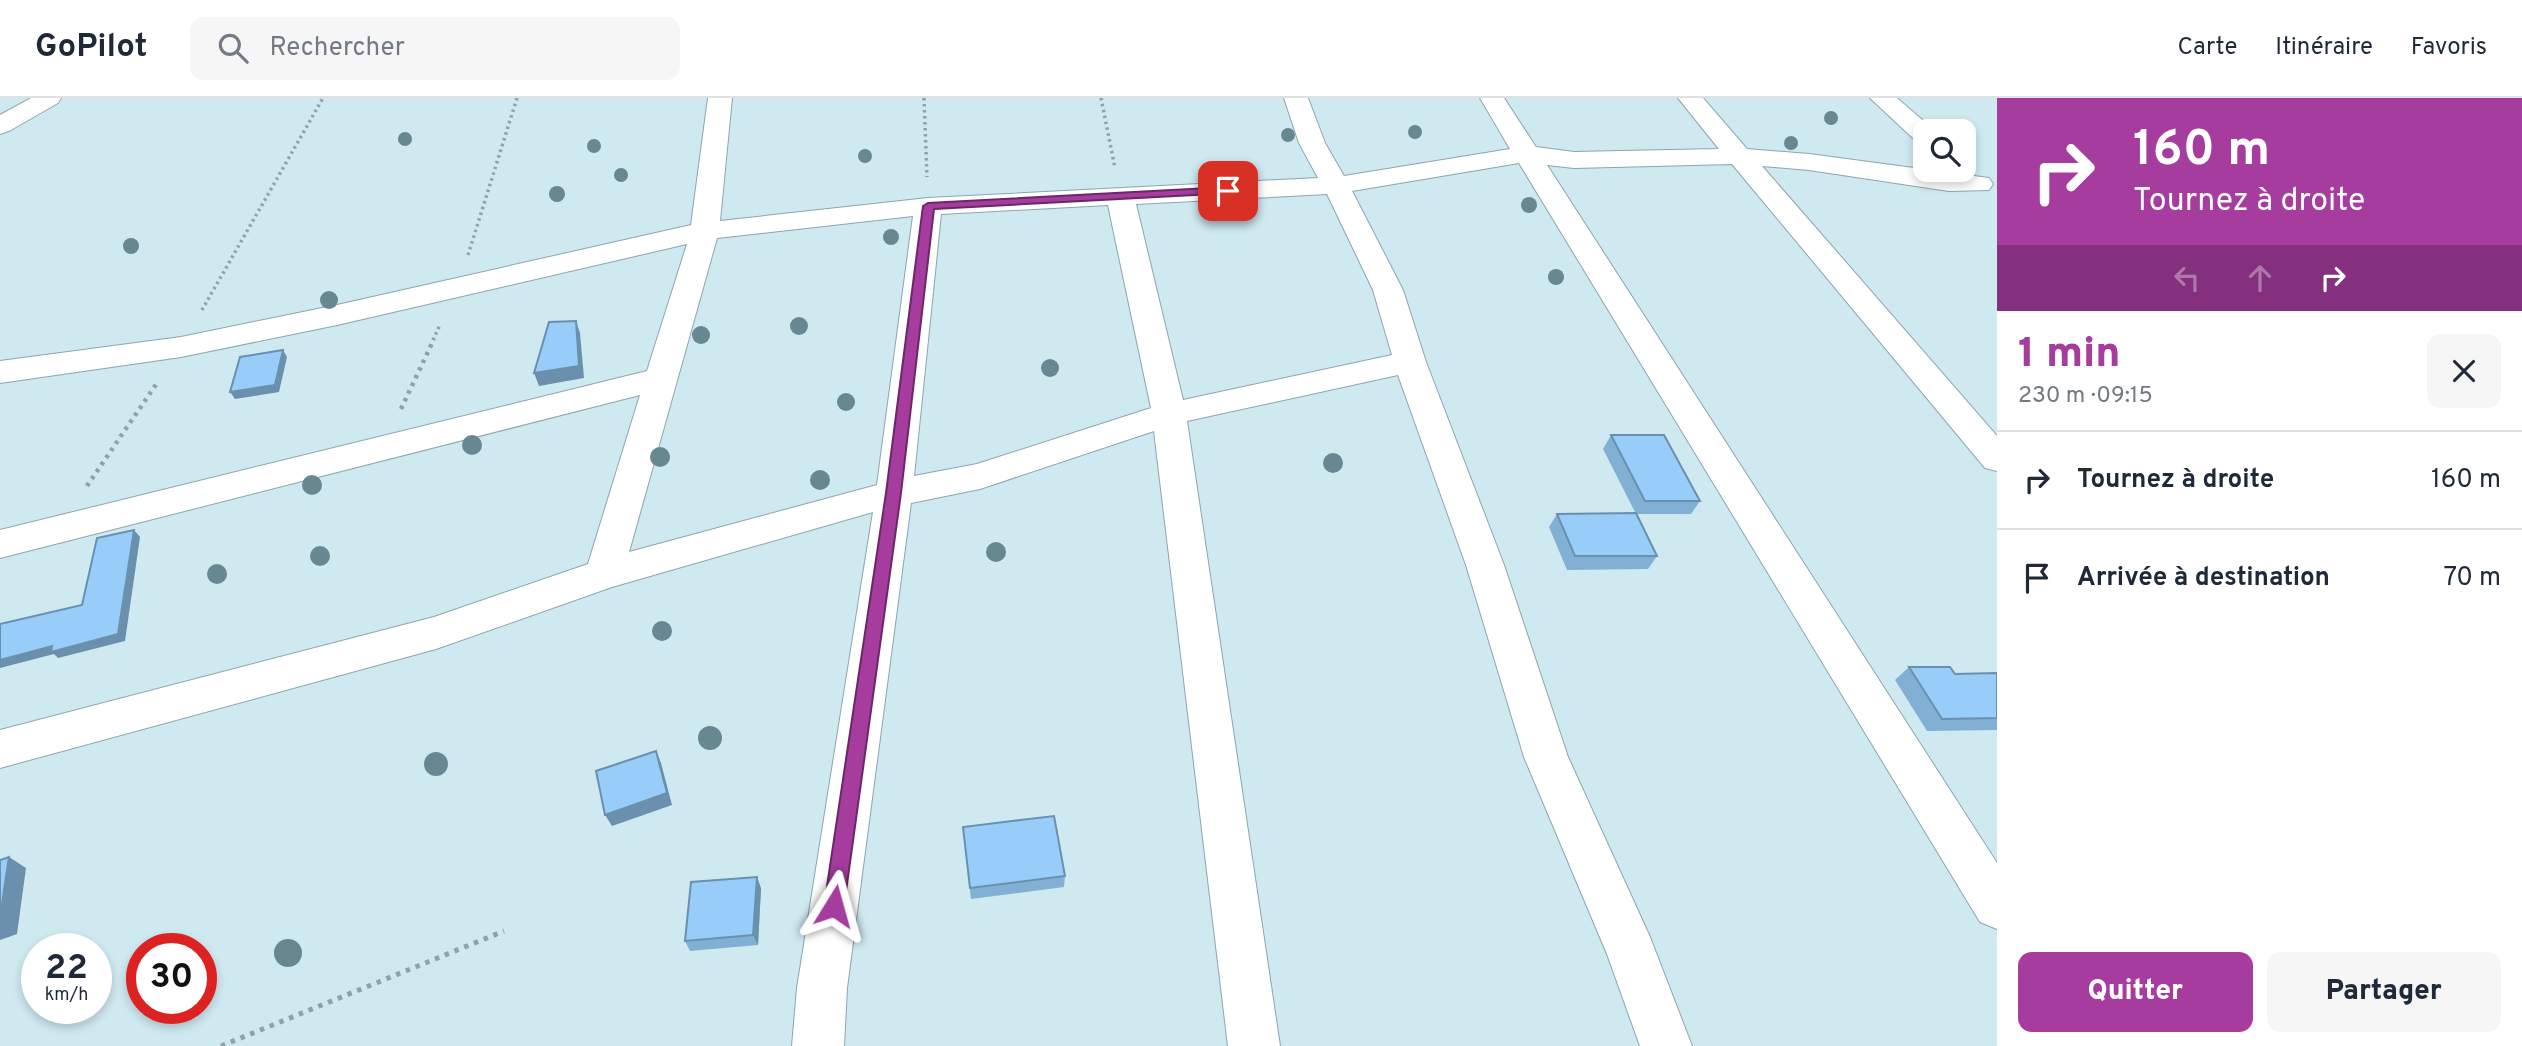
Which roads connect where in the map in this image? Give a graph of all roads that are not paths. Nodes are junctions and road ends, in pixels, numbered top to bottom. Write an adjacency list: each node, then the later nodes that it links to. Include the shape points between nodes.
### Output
1 (49, 98): 7 (street)
2 (720, 98): 15 (street)
3 (1296, 98): 11 (street, via 1312,143)
4 (1492, 98): 9 (street)
5 (1690, 98): 10 (street)
6 (1882, 98): 8 (street)
7 (0, 125)
8 (1913, 125)
9 (1527, 154): 10 (street, via 1574,160); 11 (street); 25 (street)
10 (1741, 156): 12 (street); 20 (street)
11 (1336, 185): 13 (street); 16 (street, via 1388,290)
12 (1979, 185)
13 (1120, 196): 14 (street); 19 (street)
14 (928, 206): 15 (street); 21 (street)
15 (705, 231): 17 (street, via 181,347); 18 (street)
16 (1410, 362): 19 (street); 28 (street, via 1485,565 1546,757 1632,954)
17 (0, 372)
18 (659, 379): 22 (street); 23 (street)
19 (1169, 414): 21 (street, via 980,476); 27 (street)
20 (1997, 459)
21 (894, 493): 23 (street); 26 (street, via 822,988)
22 (0, 544)
23 (604, 574): 24 (street, via 436,633)
24 (0, 750)
25 (1997, 906)
26 (818, 1046)
27 (1254, 1046)
28 (1666, 1046)

